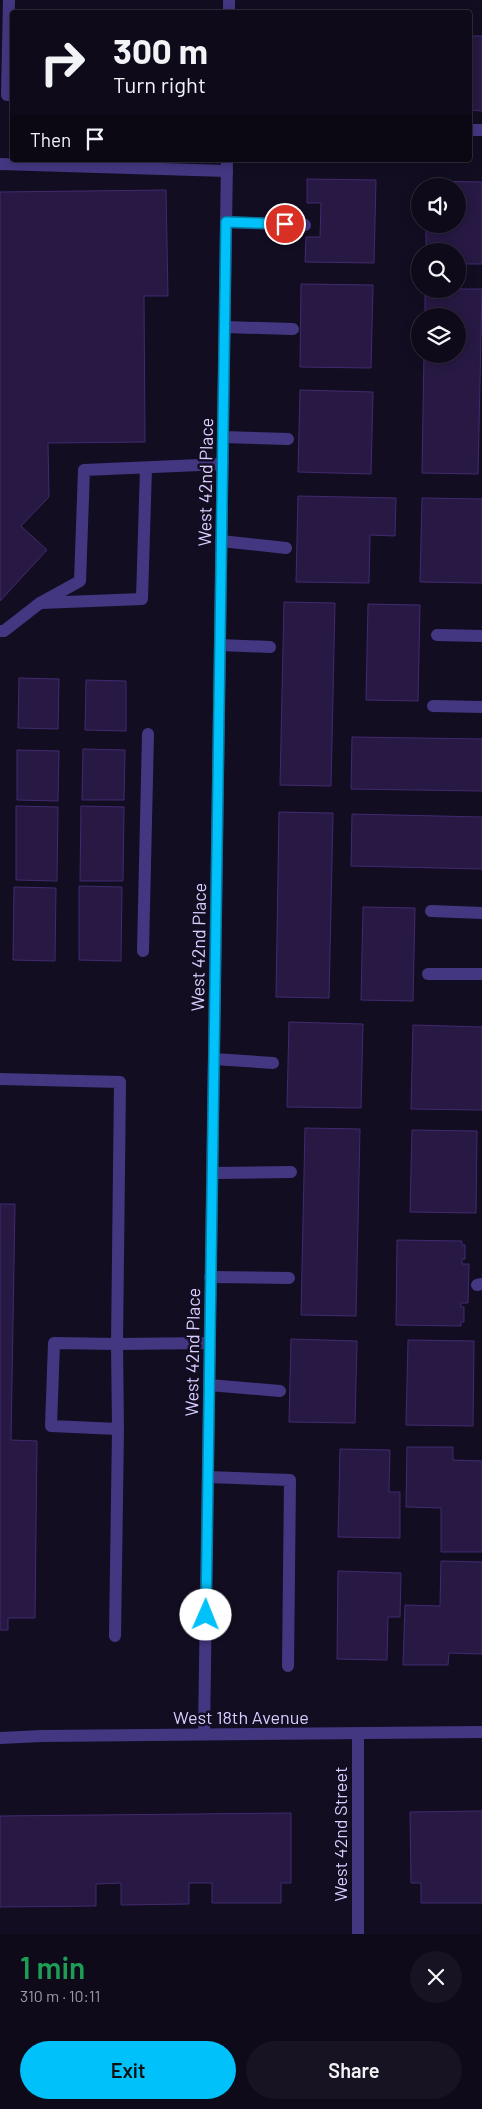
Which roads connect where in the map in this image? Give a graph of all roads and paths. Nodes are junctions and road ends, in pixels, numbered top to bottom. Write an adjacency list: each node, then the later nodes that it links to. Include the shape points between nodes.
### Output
1 (9, 0): 2 (street, via 7,95)
2 (10, 95)
3 (0, 164): 4 (street)
4 (227, 165): 5 (street, West 42nd Place)
5 (226, 222): 6 (street); 7 (street, West 42nd Place)
6 (305, 225)
7 (224, 326): 8 (street); 9 (street, West 42nd Place)
8 (293, 329)
9 (223, 437): 10 (street); 11 (street, West 42nd Place)
10 (288, 439)
11 (223, 464): 12 (street); 13 (street, West 42nd Place)
12 (146, 468): 15 (street, via 84,470 80,581); 15 (street, via 142,599)
13 (221, 541): 14 (street); 19 (street, West 42nd Place)
14 (286, 548)
15 (40, 602): 16 (street)
16 (0, 631)
17 (437, 635): 18 (street)
18 (482, 636)
19 (220, 645): 20 (street); 29 (street, West 42nd Place)
20 (270, 647)
21 (434, 706): 22 (street)
22 (482, 707)
23 (148, 734): 26 (street)
24 (432, 911): 25 (street)
25 (482, 913)
26 (143, 950)
27 (428, 974): 28 (street)
28 (482, 974)
29 (214, 1059): 30 (street); 33 (street, West 42nd Place)
30 (273, 1063)
31 (0, 1079): 37 (street, via 120,1082)
32 (291, 1172): 33 (street)
33 (212, 1173): 34 (street, West 42nd Place)
34 (210, 1277): 35 (street); 36 (street, West 42nd Place)
35 (289, 1278)
36 (210, 1343): 37 (street); 38 (street, West 42nd Place)
37 (117, 1344): 40 (street); 40 (street, via 54,1343 50,1426)
38 (209, 1385): 39 (street); 41 (street, West 42nd Place)
39 (280, 1391)
40 (118, 1429): 42 (street)
41 (208, 1477): 43 (street, via 290,1480); 45 (street, West 42nd Place)
42 (115, 1636)
43 (288, 1666)
44 (482, 1732): 46 (street, West 18th Avenue)
45 (204, 1734): 46 (street, West 18th Avenue); 47 (street, West 18th Avenue)
46 (358, 1734): 48 (street, West 42nd Street)
47 (0, 1738)
48 (358, 1934)

